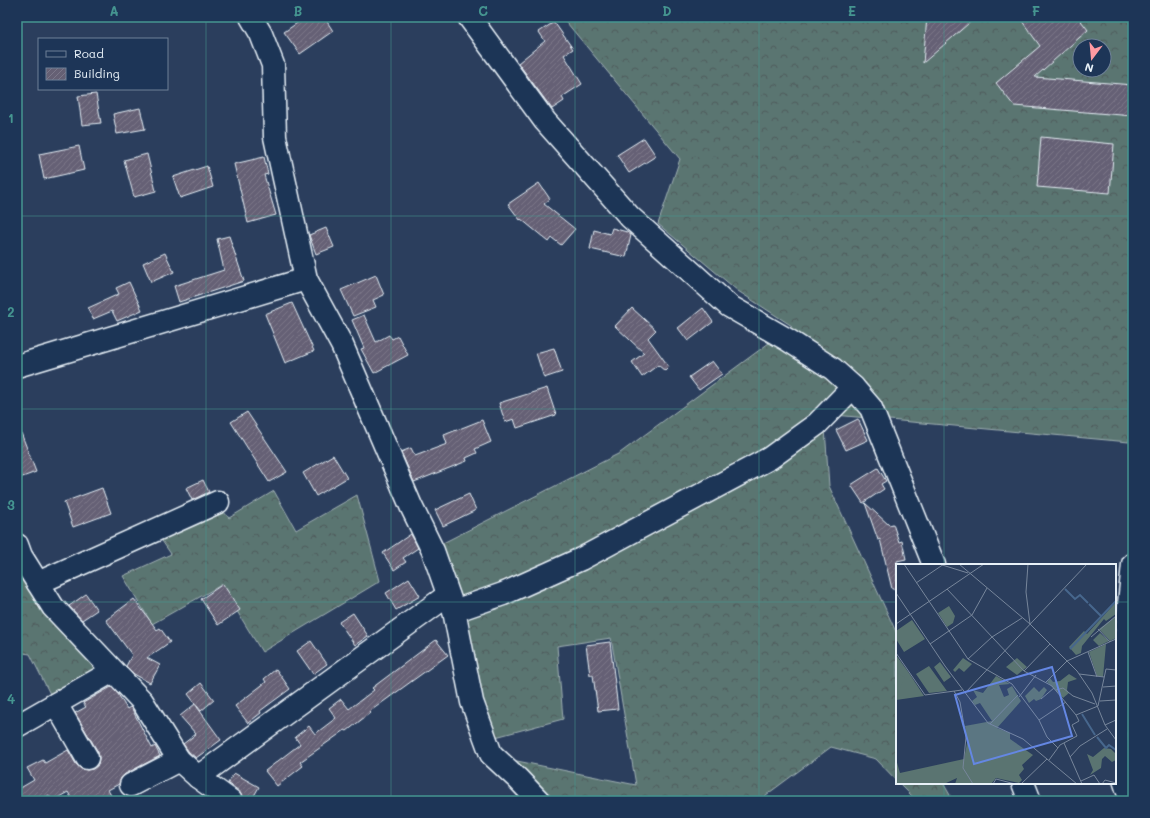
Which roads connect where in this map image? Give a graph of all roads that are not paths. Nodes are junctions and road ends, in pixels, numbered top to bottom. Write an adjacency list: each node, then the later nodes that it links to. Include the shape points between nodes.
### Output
1 (251, 17): 3 (street, via 261,34 273,65 275,137)
2 (469, 17): 5 (street, via 544,121 630,217 729,306 833,369)
3 (306, 279): 4 (street); 11 (street, via 342,345 433,551)
4 (17, 366)
5 (853, 387): 8 (street, via 871,408); 11 (street, via 817,424 770,458 581,559 503,594)
6 (218, 502): 10 (street)
7 (18, 553): 10 (street)
8 (934, 564)
9 (1133, 564): 12 (street)
10 (38, 583): 13 (street, via 53,607)
11 (451, 603): 18 (street); 22 (street, via 472,702 491,754)
12 (1128, 668): 24 (street, via 1117,743 1122,773)
13 (114, 671): 14 (street); 17 (street, via 142,701)
14 (56, 704): 15 (street); 16 (street)
15 (17, 726)
16 (87, 758)
17 (179, 760): 18 (street); 20 (street)
18 (198, 777): 21 (street)
19 (1022, 784): 23 (street)
20 (131, 786)
21 (231, 801)
22 (539, 801)
23 (1030, 801)
24 (1132, 801)

